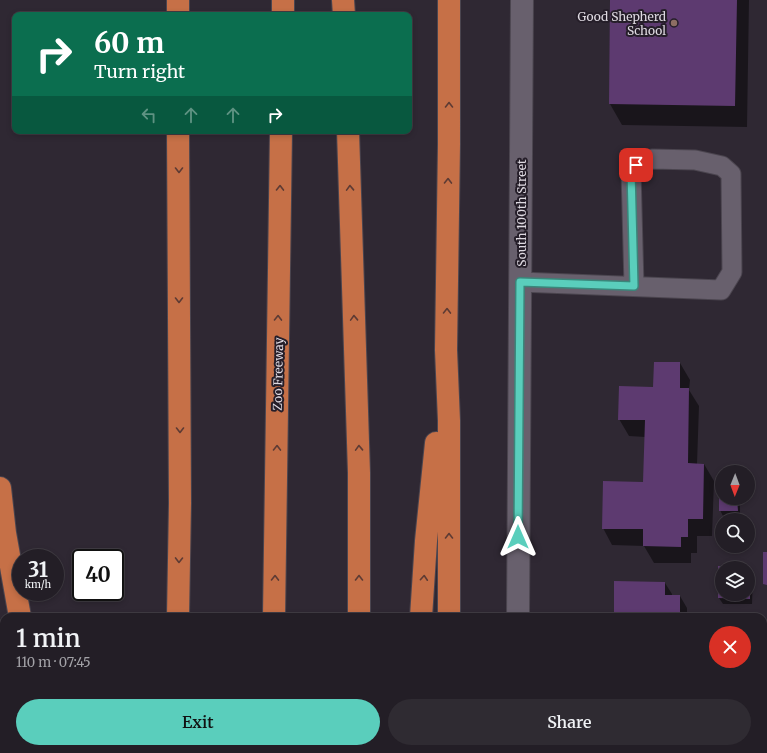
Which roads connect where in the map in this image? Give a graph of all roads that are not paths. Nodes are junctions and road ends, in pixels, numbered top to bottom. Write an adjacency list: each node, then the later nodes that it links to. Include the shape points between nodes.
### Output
1 (178, 0): 6 (highway)
2 (283, 0): 7 (highway)
3 (343, 0): 8 (highway)
4 (449, 0): 14 (highway, one-way to 4)
5 (522, 0): 12 (street, South 100th Street)
6 (178, 12)
7 (283, 12)
8 (344, 12)
9 (178, 134): 19 (highway, one-way to 19)
10 (281, 134): 20 (highway, Zoo Freeway, one-way to 10)
11 (348, 134): 21 (highway, one-way to 11, via 360,473)
12 (520, 282): 13 (lane); 24 (street, South 100th Street)
13 (634, 286): 13 (lane, via 631,171 636,165 652,159 695,160 722,166 731,174 732,272 721,290)
14 (446, 350): 22 (highway, one-way to 14, via 426,541); 23 (highway, one-way to 14, via 449,421)
15 (0, 488): 16 (highway)
16 (5, 533): 17 (highway); 18 (highway)
17 (5, 613)
18 (19, 613)
19 (178, 613)
20 (274, 613)
21 (359, 613)
22 (421, 613)
23 (449, 613)
24 (518, 613)

